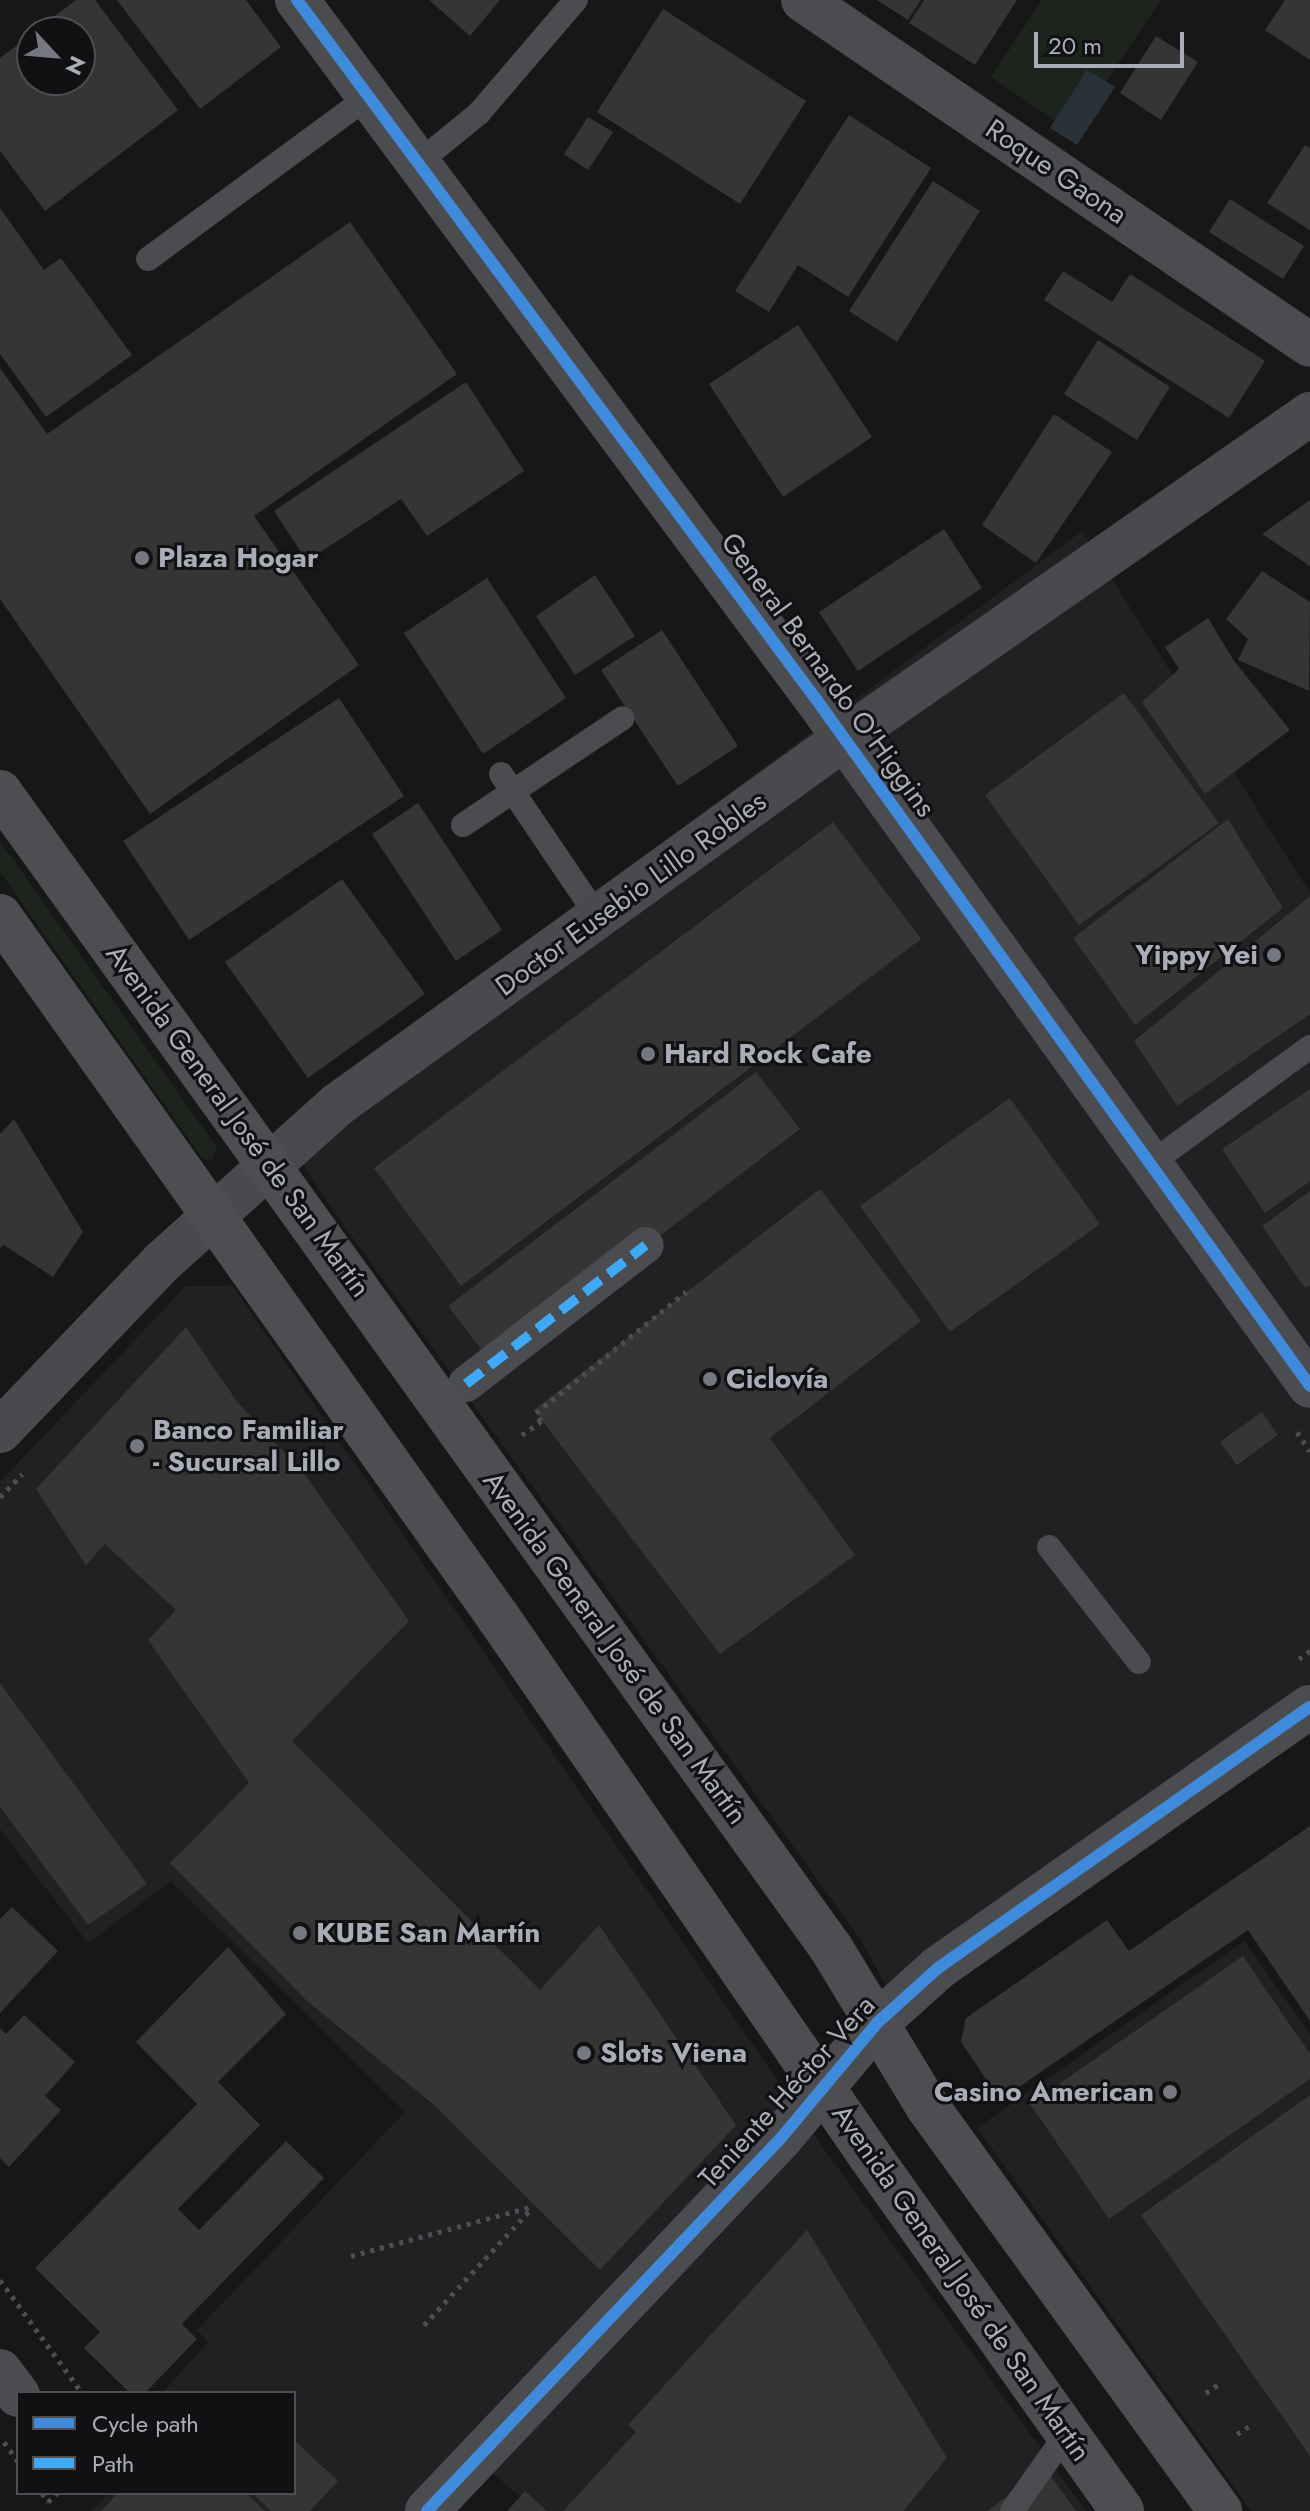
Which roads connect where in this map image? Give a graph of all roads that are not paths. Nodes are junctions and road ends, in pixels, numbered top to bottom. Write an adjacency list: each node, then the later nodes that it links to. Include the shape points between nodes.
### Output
1 (297, 0): 4 (street, General Bernardo O'Higgins)
2 (576, 0): 5 (lane, via 479,113)
3 (803, 0): 7 (street, Roque Gaona)
4 (369, 96): 5 (street, General Bernardo O'Higgins); 6 (lane)
5 (418, 163): 10 (street, General Bernardo O'Higgins)
6 (148, 259)
7 (1310, 345)
8 (1310, 414): 10 (main road, Doctor Eusebio Lillo Robles)
9 (623, 718): 11 (lane)
10 (845, 738): 15 (main road, Doctor Eusebio Lillo Robles); 18 (street, General Bernardo O'Higgins)
11 (506, 782): 13 (lane); 15 (lane)
12 (0, 792): 17 (highway, Avenida General José de San Martín)
13 (463, 825)
14 (0, 916): 19 (highway, Avenida General José de San Martín)
15 (598, 917): 17 (main road, Doctor Eusebio Lillo Robles, via 346,1099)
16 (1310, 1047): 18 (lane)
17 (269, 1164): 19 (main road, Doctor Eusebio Lillo Robles); 27 (highway, Avenida General José de San Martín, via 831,1948)
18 (1150, 1164): 22 (street, General Bernardo O'Higgins)
19 (212, 1215): 23 (main road, Doctor Eusebio Lillo Robles); 28 (highway, Avenida General José de San Martín)
20 (646, 1245): 21 (street)
21 (466, 1384)
22 (1310, 1386)
23 (0, 1431)
24 (1049, 1547): 25 (lane)
25 (1139, 1662)
26 (1310, 1707): 27 (street, Teniente Héctor Vera, via 938,1968)
27 (877, 2023): 28 (street, Teniente Héctor Vera); 35 (highway, Avenida General José de San Martín, via 927,2106)
28 (823, 2088): 31 (highway, Avenida General José de San Martín); 32 (street, Teniente Héctor Vera)
29 (0, 2371): 30 (street)
30 (16, 2392)
31 (1067, 2433): 33 (lane); 34 (highway, Avenida General José de San Martín)
32 (427, 2511)
33 (1012, 2511)
34 (1122, 2511)
35 (1220, 2511)

